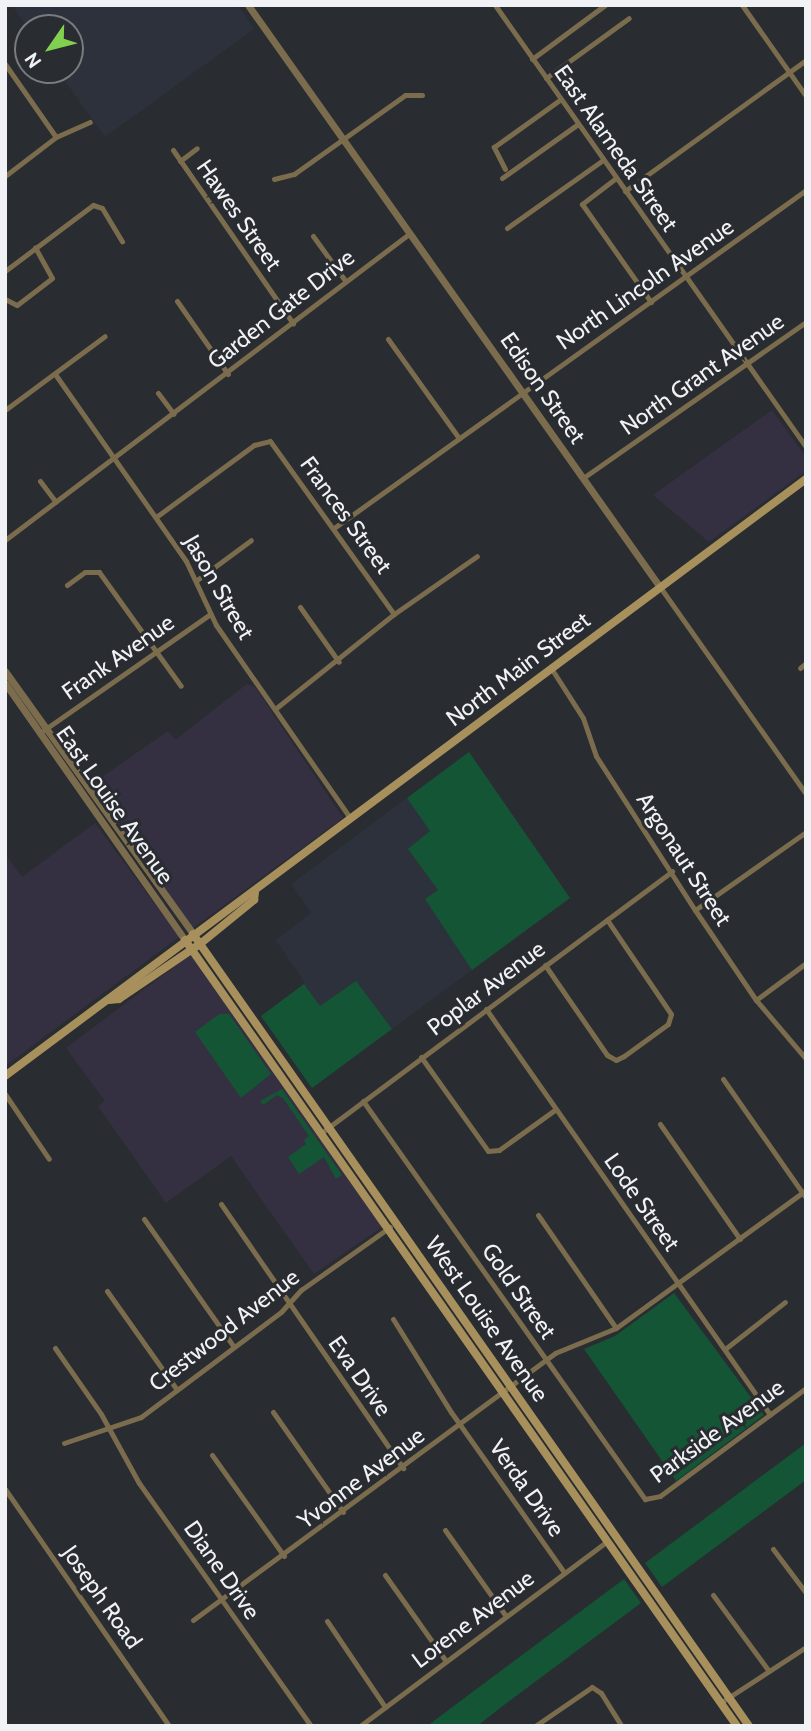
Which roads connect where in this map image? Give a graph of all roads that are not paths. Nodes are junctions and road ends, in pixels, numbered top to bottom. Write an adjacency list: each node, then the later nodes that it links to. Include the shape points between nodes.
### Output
1 (248, 5): 17 (street, Edison Street)
2 (496, 5): 6 (street, East Alameda Street)
3 (605, 5): 6 (street)
4 (742, 5): 9 (street)
5 (629, 18): 10 (street)
6 (532, 59): 10 (street, East Alameda Street)
7 (806, 60): 9 (street)
8 (5, 64): 16 (street)
9 (788, 72): 12 (street); 28 (street)
10 (546, 78): 13 (street, East Alameda Street)
11 (422, 95): 17 (street, via 405,95)
12 (806, 96)
13 (561, 99): 15 (street, East Alameda Street); 22 (street, via 494,147)
14 (90, 122): 16 (street)
15 (578, 124): 20 (street, East Alameda Street); 24 (street)
16 (56, 137): 23 (street)
17 (343, 137): 26 (street, via 294,174); 30 (street, Edison Street)
18 (197, 148): 21 (street, Hawes Street)
19 (173, 150): 21 (street, Hawes Street)
20 (603, 160): 25 (street, East Alameda Street); 29 (street)
21 (180, 161): 41 (street, Hawes Street)
22 (506, 169)
23 (5, 176)
24 (502, 178)
25 (616, 178): 28 (street, East Alameda Street); 39 (street, via 582,204)
26 (274, 179)
27 (806, 190): 35 (street, North Lincoln Avenue)
28 (625, 191): 35 (street, East Alameda Street)
29 (507, 228)
30 (410, 233): 36 (street, Garden Gate Drive); 48 (street, Edison Street)
31 (313, 236): 36 (street)
32 (122, 241): 33 (street, via 102,208 93,205)
33 (34, 247): 34 (street); 37 (street, via 52,278 17,305)
34 (5, 271)
35 (686, 278): 39 (street, North Lincoln Avenue); 44 (street, East Alameda Street)
36 (344, 279): 41 (street, Garden Gate Drive)
37 (5, 299)
38 (177, 301): 46 (street)
39 (651, 302): 48 (street, North Lincoln Avenue)
40 (806, 322): 44 (street, North Grant Avenue)
41 (293, 323): 46 (street, Garden Gate Drive)
42 (105, 336): 45 (street)
43 (388, 338): 51 (street)
44 (747, 364): 52 (street, East Alameda Street); 54 (street, North Grant Avenue)
45 (55, 374): 49 (street); 53 (street, Jason Street)
46 (228, 374): 50 (street, Garden Gate Drive)
47 (158, 393): 50 (street)
48 (523, 393): 51 (street, North Lincoln Avenue); 54 (street, Edison Street)
49 (5, 410)
50 (174, 414): 53 (street, Garden Gate Drive)
51 (459, 438): 59 (street, North Lincoln Avenue)
52 (806, 447)
53 (114, 459): 57 (street, Garden Gate Drive); 58 (street, Jason Street)
54 (583, 478): 65 (street, Edison Street)
55 (806, 480): 65 (main road, North Main Street)
56 (40, 481): 57 (street)
57 (56, 502): 60 (street, Garden Gate Drive)
58 (156, 517): 59 (street, Frances Street, via 266,440); 63 (street, Jason Street)
59 (334, 527): 68 (street, Frances Street)
60 (5, 540)
61 (251, 540): 63 (street)
62 (477, 556): 68 (street)
63 (197, 580): 67 (street, Jason Street)
64 (67, 585): 69 (street, via 85,572 99,572)
65 (660, 587): 71 (main road, North Main Street); 77 (street, Edison Street)
66 (300, 607): 70 (street)
67 (211, 614): 69 (street, Frank Avenue); 75 (street, Jason Street)
68 (394, 614): 70 (street)
69 (156, 650): 74 (street); 76 (street, Frank Avenue)
70 (339, 662): 75 (street)
71 (551, 668): 78 (main road, North Main Street); 80 (street, Argonaut Street, via 583,718 596,756)
72 (5, 671): 76 (street, East Louise Avenue)
73 (5, 683): 76 (street, East Louise Avenue)
74 (181, 686)
75 (275, 709): 78 (street, Jason Street)
76 (43, 731): 84 (street, East Louise Avenue); 85 (street, East Louise Avenue)
77 (806, 794)
78 (351, 819): 81 (main road, North Main Street)
79 (806, 832): 82 (street)
80 (672, 871): 82 (street, Argonaut Street); 83 (street, Poplar Avenue)
81 (255, 893): 84 (main road, North Main Street); 86 (main road, North Main Street, via 246,908)
82 (695, 910): 91 (street, Argonaut Street)
83 (607, 920): 89 (street, Poplar Avenue); 89 (street, via 671,1014 668,1024 624,1056 616,1060 607,1055)
84 (193, 933): 85 (main road, North Main Street); 86 (main road, West Louise Avenue)
85 (185, 940): 87 (main road, East Louise Avenue); 90 (main road, North Main Street)
86 (200, 944): 87 (main road, North Main Street); 101 (main road, West Louise Avenue)
87 (192, 950): 90 (main road, North Main Street, via 119,999); 101 (main road, West Louise Avenue)
88 (806, 963): 91 (street)
89 (545, 965): 92 (street, Poplar Avenue)
90 (109, 1000): 95 (main road, North Main Street)
91 (756, 1000): 94 (street, Argonaut Street)
92 (486, 1009): 93 (street, Poplar Avenue); 99 (street, Lode Street)
93 (422, 1057): 98 (street, Poplar Avenue); 99 (street, via 488,1151 499,1150)
94 (806, 1059)
95 (5, 1076)
96 (723, 1079): 103 (street)
97 (5, 1094): 102 (street)
98 (363, 1101): 101 (street, Poplar Avenue); 119 (street, Gold Street)
99 (556, 1109): 110 (street, Lode Street)
100 (660, 1124): 109 (street)
101 (324, 1130): 107 (main road, West Louise Avenue); 108 (main road, West Louise Avenue)
102 (49, 1159)
103 (804, 1193): 109 (street, Yvonne Avenue)
104 (221, 1205): 113 (street, Eva Drive)
105 (538, 1215): 115 (street)
106 (144, 1219): 116 (street)
107 (396, 1223): 108 (street, Crestwood Avenue); 120 (main road, West Louise Avenue)
108 (388, 1229): 113 (street, Crestwood Avenue); 123 (main road, West Louise Avenue)
109 (740, 1239): 110 (street, Yvonne Avenue)
110 (679, 1284): 115 (street, Yvonne Avenue); 118 (street, Lode Street)
111 (107, 1291): 122 (street)
112 (785, 1302): 118 (street)
113 (289, 1303): 116 (street, Crestwood Avenue); 130 (street, Eva Drive)
114 (393, 1319): 126 (street, Verda Drive)
115 (616, 1328): 119 (street, Yvonne Avenue, via 565,1347)
116 (234, 1347): 122 (street, Crestwood Avenue)
117 (55, 1348): 127 (street, Diane Drive)
118 (725, 1349): 125 (street, Lode Street)
119 (547, 1360): 120 (street, Yvonne Avenue); 132 (street, Gold Street)
120 (511, 1387): 123 (street, Yvonne Avenue); 149 (main road, West Louise Avenue)
121 (806, 1388): 125 (street, Parkside Avenue)
122 (177, 1390): 127 (street, Crestwood Avenue, via 141,1417)
123 (503, 1393): 126 (street, Yvonne Avenue); 135 (main road, West Louise Avenue)
124 (273, 1412): 133 (street)
125 (770, 1414): 132 (street, Parkside Avenue, via 660,1496)
126 (461, 1425): 130 (street, Yvonne Avenue); 138 (street, Verda Drive)
127 (111, 1431): 128 (street, Crestwood Avenue); 142 (street, Diane Drive, via 139,1483)
128 (64, 1443)
129 (212, 1455): 137 (street)
130 (403, 1468): 133 (street, Yvonne Avenue)
131 (5, 1489): 152 (street, Joseph Road)
132 (647, 1499)
133 (343, 1512): 137 (street, Yvonne Avenue)
134 (445, 1530): 143 (street)
135 (607, 1541): 138 (street, Lorene Avenue); 150 (main road, West Louise Avenue)
136 (773, 1549): 140 (street)
137 (284, 1556): 142 (street, Yvonne Avenue)
138 (564, 1572): 143 (street, Lorene Avenue)
139 (385, 1575): 147 (street)
140 (806, 1593)
141 (713, 1595): 148 (street)
142 (222, 1601): 144 (street, Yvonne Avenue); 153 (street, Diane Drive)
143 (506, 1616): 147 (street, Lorene Avenue)
144 (193, 1620)
145 (327, 1621): 151 (street)
146 (806, 1647): 148 (street)
147 (446, 1661): 151 (street, Lorene Avenue)
148 (768, 1670): 149 (street)
149 (729, 1697): 150 (street); 158 (main road, West Louise Avenue)
150 (720, 1703): 157 (main road, West Louise Avenue)
151 (386, 1707): 154 (street, Lorene Avenue)
152 (169, 1726)
153 (311, 1726)
154 (360, 1726)
155 (535, 1726): 156 (street, via 588,1687 601,1693)
156 (622, 1726)
157 (737, 1726)
158 (749, 1726)

